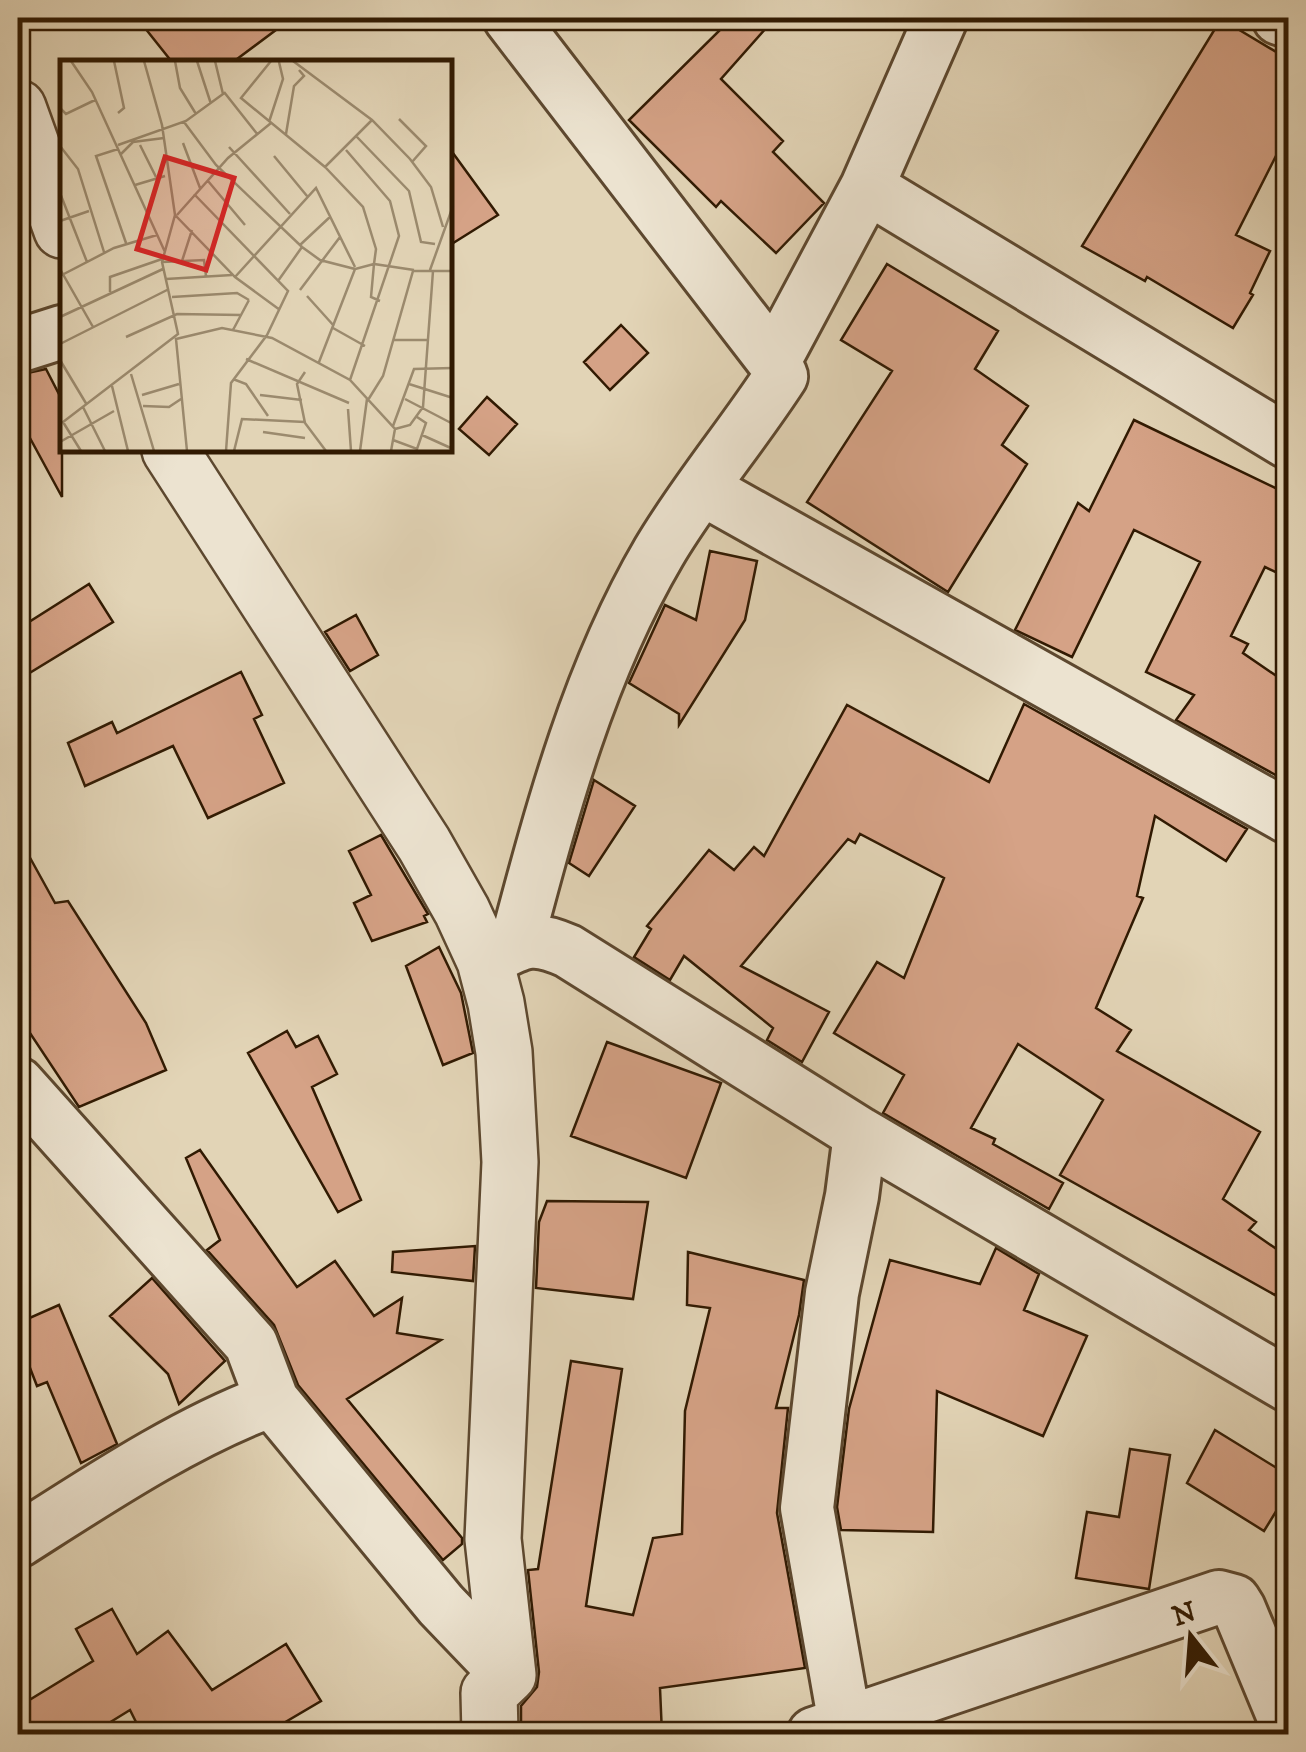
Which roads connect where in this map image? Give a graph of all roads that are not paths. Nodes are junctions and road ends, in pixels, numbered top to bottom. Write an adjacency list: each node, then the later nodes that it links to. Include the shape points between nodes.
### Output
1 (510, 18): 10 (street)
2 (941, 18): 6 (street)
3 (1279, 18): 4 (street)
4 (1288, 21)
5 (18, 108): 7 (street)
6 (867, 187): 10 (street); 11 (street)
7 (60, 224)
8 (60, 333): 9 (street)
9 (18, 346)
10 (774, 361): 13 (street, via 781,376)
11 (1288, 442)
12 (171, 452): 15 (street, via 462,911)
13 (703, 489): 14 (street); 15 (street, via 622,624)
14 (1288, 817)
15 (500, 953): 17 (street, via 543,940 568,952); 21 (street, via 496,1003 510,1162 493,1540)
16 (18, 1084): 19 (street, via 252,1344)
17 (860, 1134): 18 (street); 23 (street, via 832,1293 807,1508)
18 (1288, 1385)
19 (272, 1400): 20 (street, via 183,1442); 21 (street, via 441,1605)
20 (18, 1541)
21 (508, 1675): 24 (street, via 489,1693)
22 (1288, 1727): 23 (street, via 1238,1608 1219,1597)
23 (830, 1729)
24 (490, 1734)

